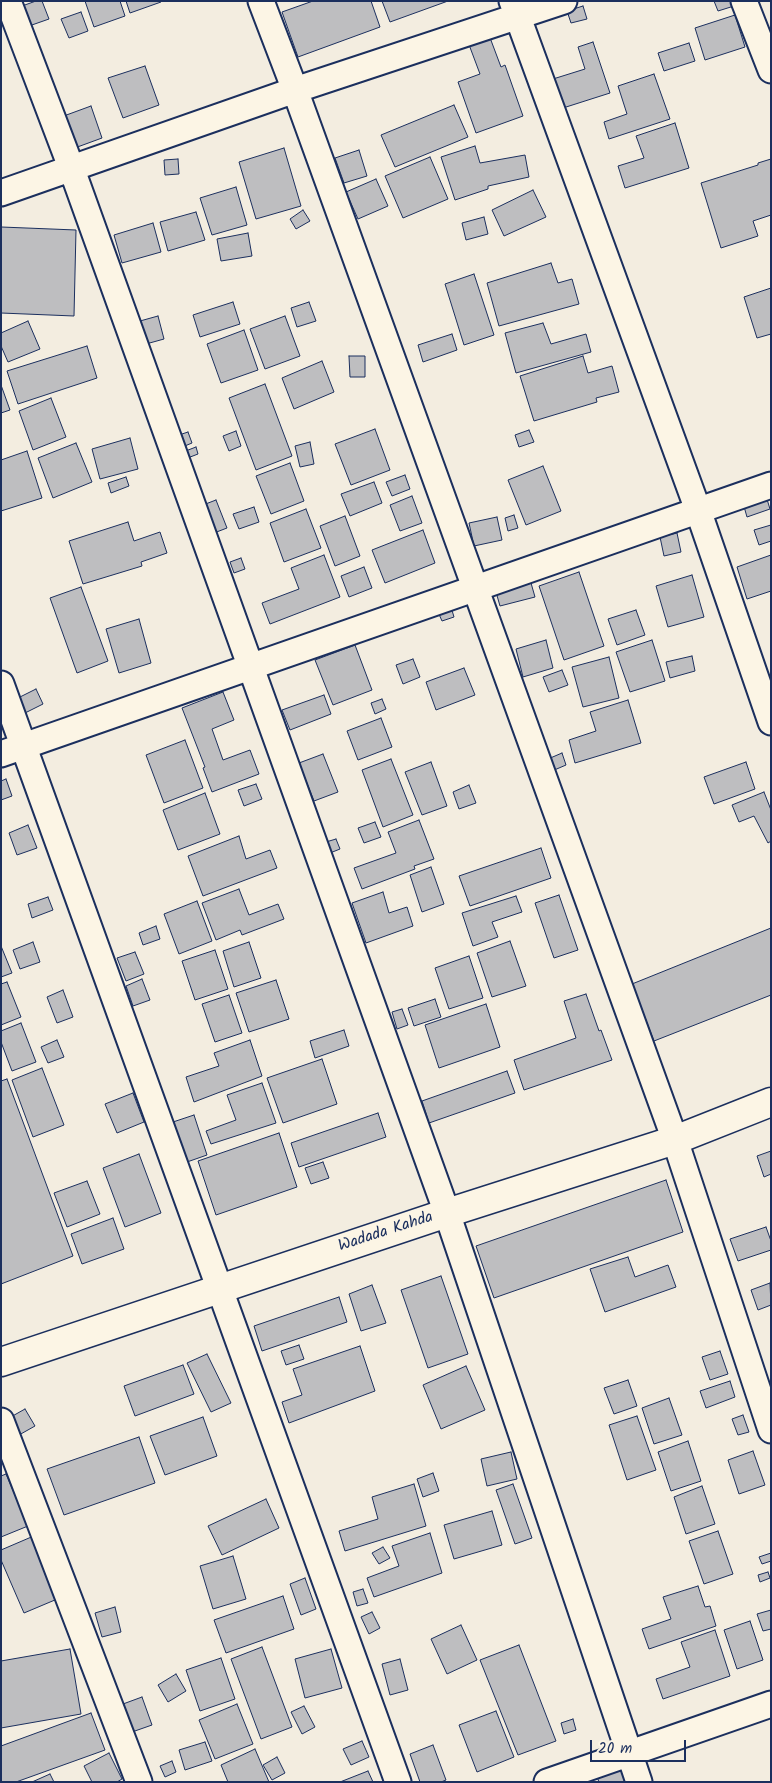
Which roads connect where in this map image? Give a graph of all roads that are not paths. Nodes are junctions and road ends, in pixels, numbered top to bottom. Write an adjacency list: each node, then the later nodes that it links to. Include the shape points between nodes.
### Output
1 (8, 1): 8 (street)
2 (261, 1): 7 (street)
3 (564, 1): 5 (street)
4 (744, 1): 6 (street)
5 (515, 9): 7 (street); 11 (street)
6 (771, 70)
7 (295, 90): 8 (street); 12 (street)
8 (71, 167): 9 (street); 13 (street)
9 (1, 193)
10 (771, 485): 11 (street)
11 (698, 510): 12 (street); 15 (street)
12 (475, 588): 13 (street); 18 (street)
13 (251, 667): 16 (street); 19 (street)
14 (1, 684): 16 (street)
15 (771, 722)
16 (12, 750): 20 (street)
17 (771, 1102): 18 (main road, Wadada Kahda)
18 (675, 1140): 19 (main road, Wadada Kahda); 23 (street)
19 (447, 1214): 20 (main road, Wadada Kahda); 25 (street)
20 (219, 1289): 21 (main road, Wadada Kahda); 27 (street)
21 (1, 1362)
22 (1, 1421): 26 (street)
23 (771, 1430)
24 (771, 1704): 25 (street)
25 (629, 1753): 28 (street); 29 (street)
26 (139, 1782)
27 (398, 1782)
28 (547, 1782)
29 (639, 1782)

